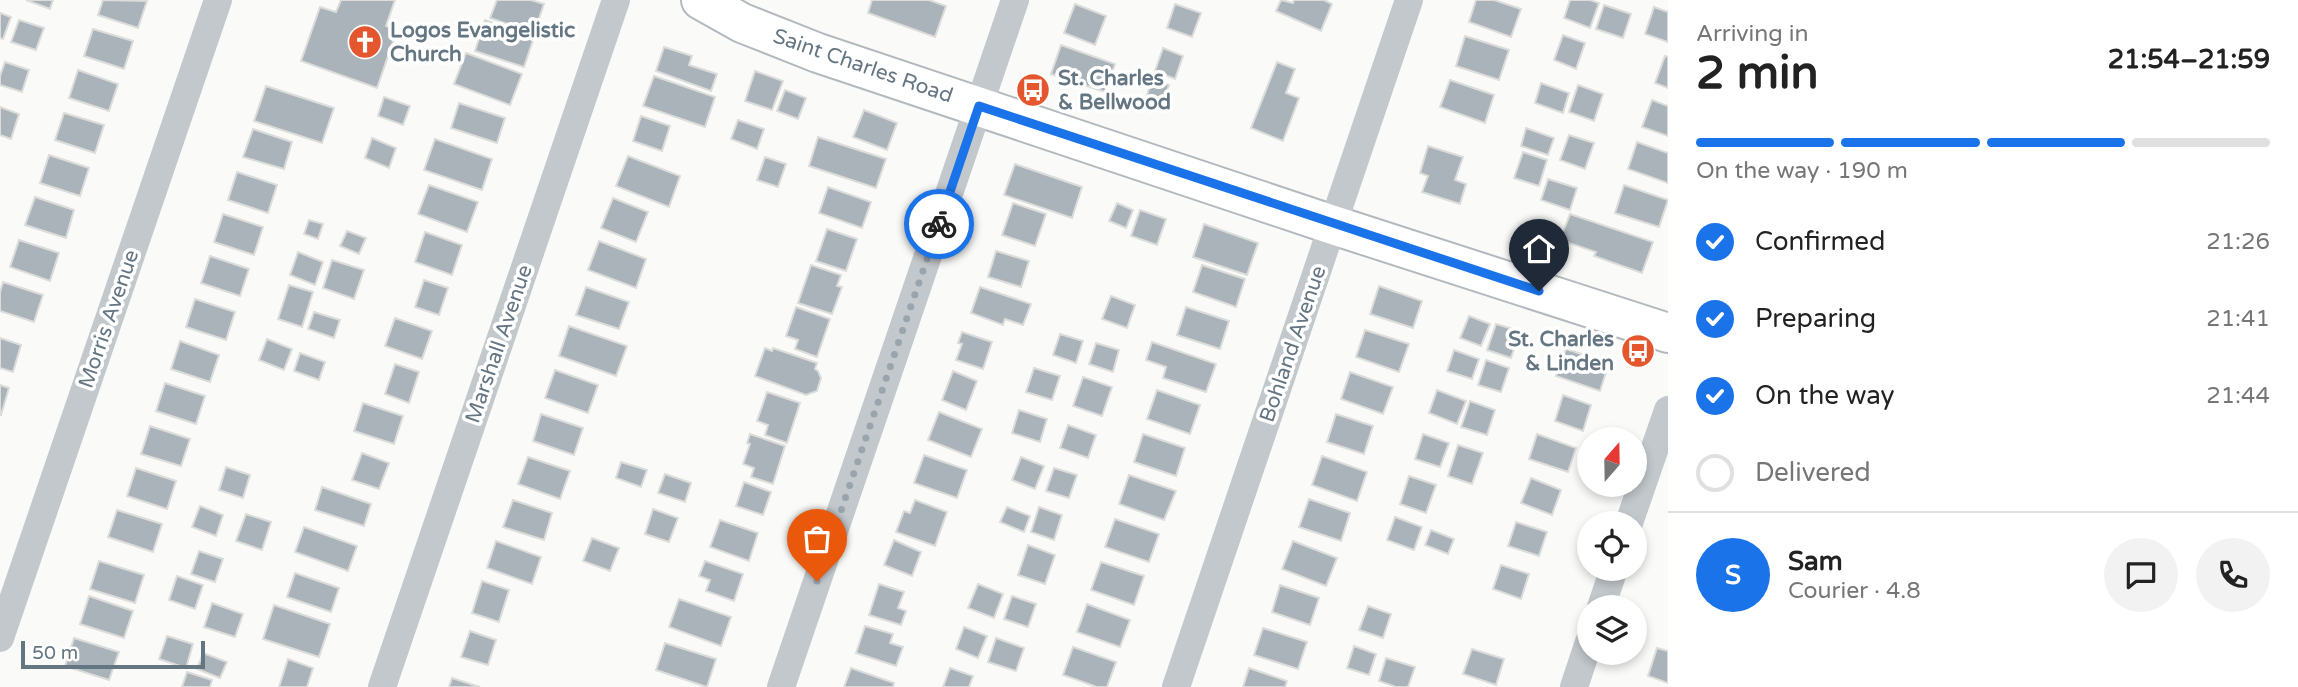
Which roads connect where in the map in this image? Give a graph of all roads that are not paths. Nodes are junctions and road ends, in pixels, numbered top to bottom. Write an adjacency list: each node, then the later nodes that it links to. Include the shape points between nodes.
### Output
1 (218, 0): 11 (street, Morris Avenue)
2 (616, 0): 13 (street, Marshall Avenue)
3 (701, 0): 6 (main road, Saint Charles Road, via 742,23 818,53)
4 (1015, 0): 6 (street)
5 (1409, 0): 7 (street, Bohland Avenue)
6 (979, 106): 7 (main road, Saint Charles Road); 14 (street)
7 (1333, 225): 8 (main road, Saint Charles Road); 15 (street, Bohland Avenue)
8 (1668, 333)
9 (1668, 410): 10 (street)
10 (1633, 511)
11 (0, 638)
12 (1581, 665): 16 (street)
13 (382, 687)
14 (781, 687)
15 (1176, 687)
16 (1574, 687)

